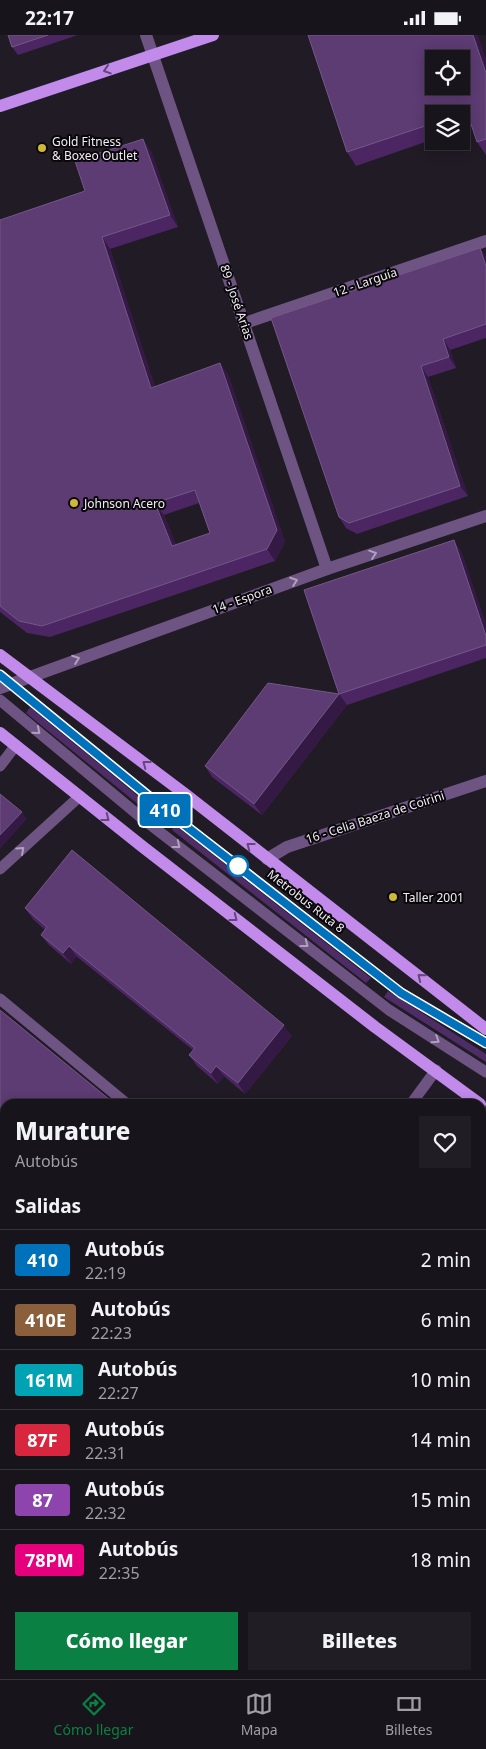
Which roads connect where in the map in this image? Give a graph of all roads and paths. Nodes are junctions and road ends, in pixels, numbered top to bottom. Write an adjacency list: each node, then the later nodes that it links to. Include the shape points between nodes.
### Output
1 (146, 35): 3 (street, 89 - José Arias)
2 (213, 35): 3 (main road)
3 (153, 55): 4 (main road, one-way to 4); 6 (street, 89 - José Arias)
4 (0, 106)
5 (486, 241): 6 (street, 12 - Larguía)
6 (245, 323): 8 (street, 89 - José Arias)
7 (486, 515): 8 (street, 14 - Espora, one-way to 7)
8 (327, 569): 11 (street, 14 - Espora, one-way to 8)
9 (0, 655): 11 (main road)
10 (0, 675): 12 (lane, Metrobus Ruta 8)
11 (30, 676): 12 (street, 14 - Espora); 19 (main road, one-way to 11)
12 (5, 686): 23 (lane, Metrobus Ruta 8, via 401,993)
13 (0, 700): 25 (lane, one-way to 25, via 143,819 389,1010)
14 (0, 733): 15 (main road)
15 (16, 745): 16 (lane); 18 (main road)
16 (0, 766)
17 (486, 781): 19 (street, 16 - Celia Baeza de Coirini, via 287,847)
18 (80, 796): 20 (lane, one-way to 18); 24 (main road, one-way to 24, via 375,1027)
19 (267, 859): 22 (main road, one-way to 19)
20 (0, 869)
21 (0, 999): 26 (lane)
22 (486, 1029)
23 (486, 1043)
24 (436, 1070): 27 (lane); 28 (main road)
25 (486, 1072)
26 (121, 1099)
27 (415, 1099)
28 (474, 1099)

